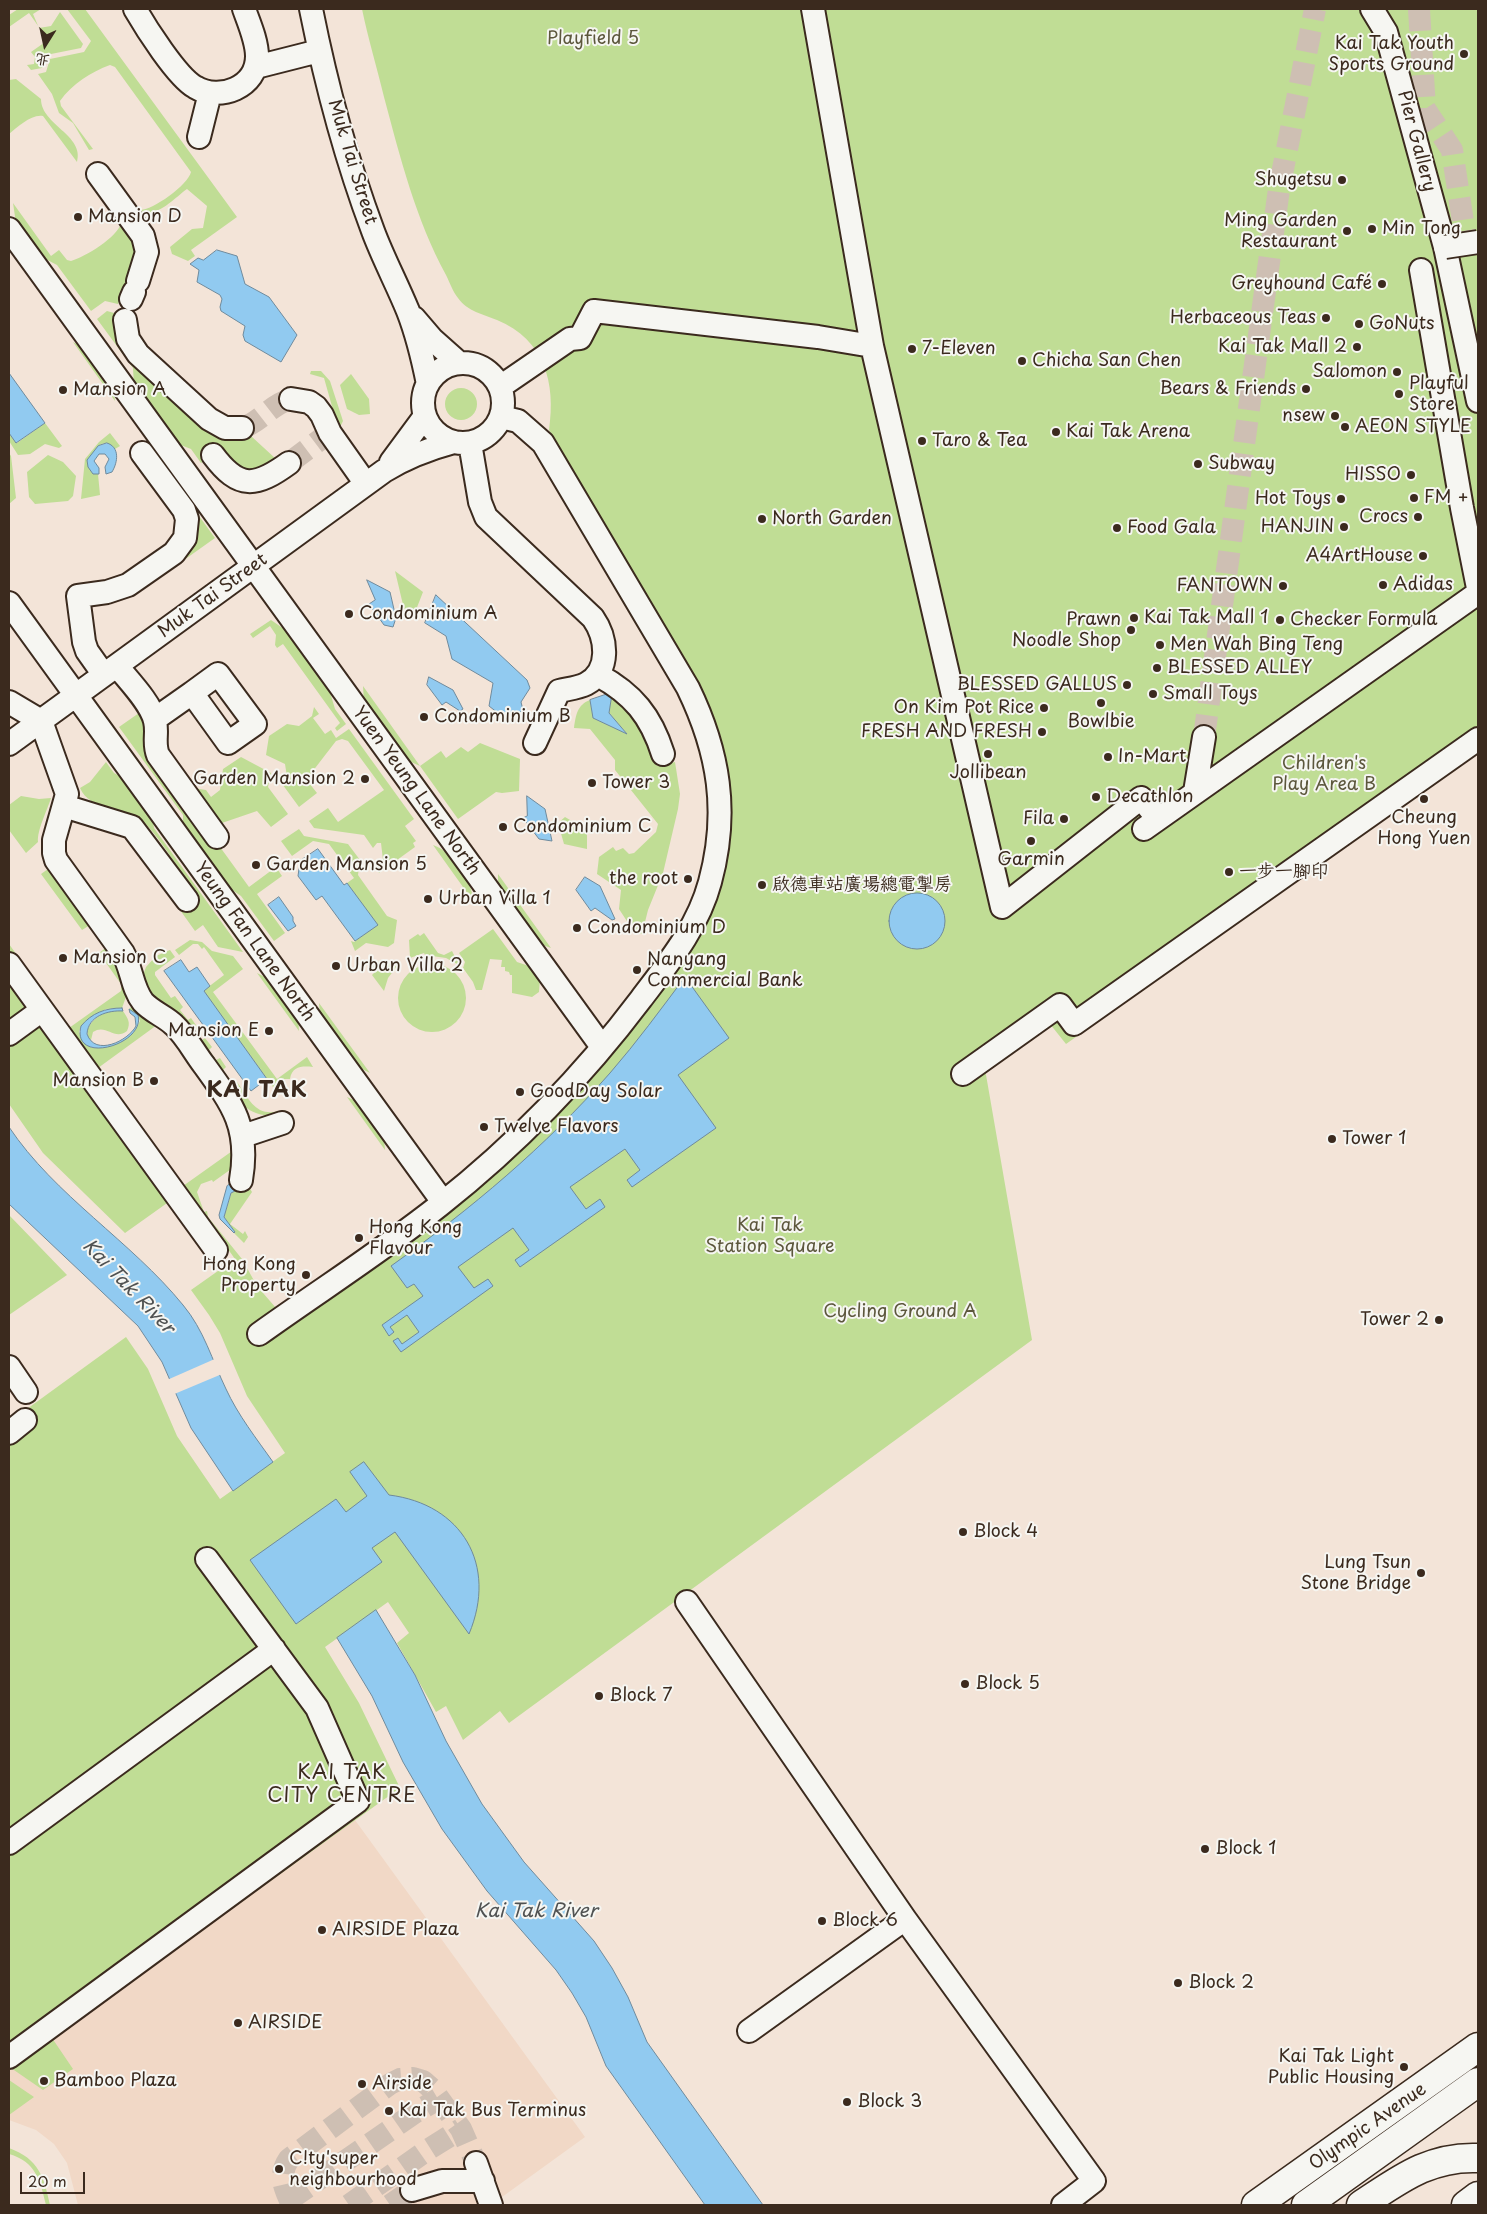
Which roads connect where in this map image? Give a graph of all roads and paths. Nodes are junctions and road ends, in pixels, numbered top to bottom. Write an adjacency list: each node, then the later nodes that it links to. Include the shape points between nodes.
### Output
1 (135, 9): 8 (street, via 181,74 195,88)
2 (244, 9): 7 (street, via 257,55)
3 (310, 9): 6 (street, Muk Tai Street)
4 (813, 9): 16 (street)
5 (1372, 9): 13 (street, Pier Gallery, via 1386,32)
6 (319, 51): 7 (street); 15 (street, Muk Tai Street, via 359,192)
7 (256, 67): 8 (street, via 247,81 234,90)
8 (210, 93): 9 (street)
9 (199, 137)
10 (98, 174): 24 (street, via 143,236 146,252 125,330 132,347 216,424)
11 (9, 228): 31 (street, Yuen Yeung Lane North)
12 (1478, 242): 13 (street, bridge)
13 (1445, 248): 21 (street, Pier Gallery)
14 (1421, 270): 32 (street)
15 (408, 311): 17 (street, Muk Tai Street); 18 (street, Muk Tai Street)
16 (872, 346): 19 (street, via 594,311 580,338 570,339); 47 (street, via 1002,907 1141,798 1151,824)
17 (458, 363): 18 (street, via 444,368); 19 (street, via 485,369)
18 (428, 384): 22 (street, Muk Tai Street, via 423,403)
19 (500, 387): 23 (street, via 503,398)
20 (291, 399): 30 (street, via 316,407 322,415 327,434)
21 (1478, 401)
22 (425, 416): 25 (street, via 436,433); 29 (street, Muk Tai Street)
23 (501, 417): 25 (street, Muk Tai Street, via 489,434); 59 (street, via 518,421 544,443 688,688 704,724 715,763 720,828 710,884 700,910 680,947 609,1042 506,1149)
24 (242, 428)
25 (462, 442): 29 (street, Muk Tai Street, via 425,450); 36 (street, via 486,517 598,626 604,653)
26 (142, 454): 35 (street, via 184,510 187,529 185,538 174,553 128,585 78,596 87,651)
27 (213, 455): 28 (street, via 228,474 246,481 264,478)
28 (289, 462)
29 (384, 471): 30 (street, Muk Tai Street)
30 (366, 484): 31 (street, Muk Tai Street)
31 (253, 567): 35 (street, Muk Tai Street); 54 (street, Yuen Yeung Lane North)
32 (1478, 588)
33 (1478, 593): 47 (street)
34 (9, 603): 38 (street, Yeung Fan Lane North)
35 (110, 671): 38 (street, Muk Tai Street); 40 (street, via 152,711)
36 (598, 675): 44 (street, via 585,684 558,691); 46 (street, via 639,706 650,721)
37 (192, 693): 40 (street)
38 (75, 696): 41 (street, Muk Tai Street); 59 (street, Yeung Fan Lane North)
39 (9, 702): 41 (street)
40 (155, 719): 49 (street, via 158,756)
41 (41, 721): 45 (street, Muk Tai Street); 48 (street, via 67,794)
42 (1204, 737): 47 (street)
43 (1478, 738): 55 (street, via 1074,1024 1060,1005)
44 (535, 743)
45 (9, 744)
46 (663, 754)
47 (1196, 792)
48 (64, 806): 50 (street, via 132,827); 57 (street, via 54,840 56,860 123,953 142,1001 174,1024 229,1099)
49 (217, 838)
50 (187, 900)
51 (9, 964): 52 (street)
52 (42, 1010): 53 (street); 60 (street)
53 (9, 1034)
54 (597, 1040)
55 (963, 1074)
56 (282, 1123): 57 (street)
57 (243, 1136): 58 (street)
58 (241, 1180)
59 (438, 1196): 61 (street)
60 (216, 1250)
61 (259, 1334)
62 (9, 1367): 63 (street)
63 (26, 1392)
64 (207, 1559): 66 (street)
65 (687, 1602): 68 (street)
66 (274, 1648): 67 (street); 71 (street, via 317,1708 358,1801)
67 (9, 1842)
68 (905, 1919): 69 (street); 78 (street, via 1094,2181)
69 (749, 2031)
70 (1478, 2048): 79 (main road, Olympic Avenue)
71 (9, 2057)
72 (1478, 2082): 80 (main road, Olympic Avenue)
73 (1478, 2158): 76 (main road, via 1458,2158 1427,2165)
74 (412, 2190): 77 (street, via 479,2172)
75 (1478, 2196): 81 (main road)
76 (1369, 2200)
77 (491, 2205)
78 (1063, 2205)
79 (1256, 2205)
80 (1306, 2205)
81 (1466, 2205)

